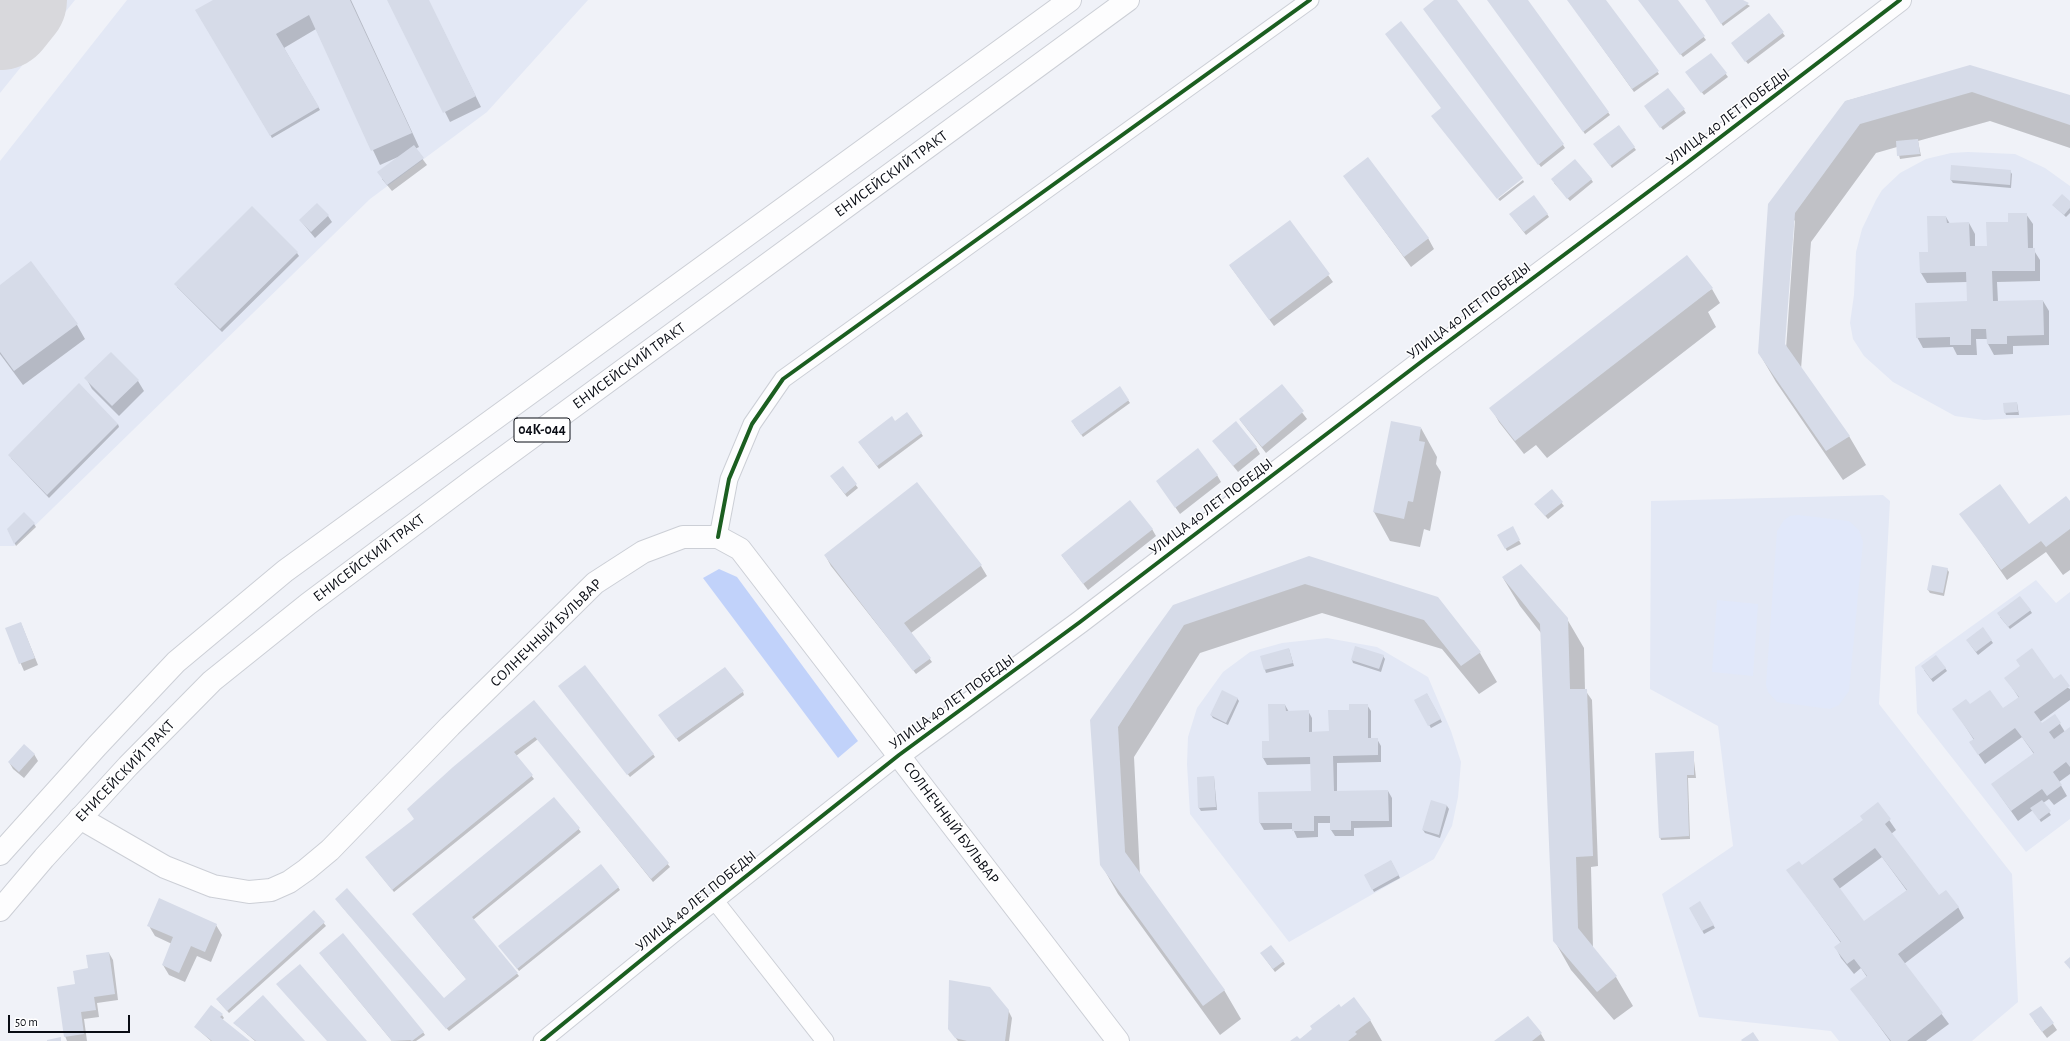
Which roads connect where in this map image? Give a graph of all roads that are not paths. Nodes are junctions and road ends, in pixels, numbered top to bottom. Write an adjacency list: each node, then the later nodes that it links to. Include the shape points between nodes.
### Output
1 (1070, 0): 8 (main road, 04К-044, via 285,571 176,662 96,746)
2 (1128, 0): 7 (main road, ЕНИСЕЙСКИЙ ТРАКТ / 04К-044, via 308,604 212,681)
3 (1310, 0): 5 (street, via 784,379 752,424 728,479)
4 (1900, 0): 6 (main road, УЛИЦА 40 ЛЕТ ПОБЕДЫ, via 1080,622)
5 (718, 537): 6 (main road, СОЛНЕЧНЫЙ БУЛЬВАР, via 740,549); 7 (main road, СОЛНЕЧНЫЙ БУЛЬВАР, via 683,536 643,552 595,583 450,726 330,850 306,870 271,890 248,892 213,886 164,867)
6 (899, 755): 9 (street, УЛИЦА 40 ЛЕТ ПОБЕДЫ); 13 (main road, СОЛНЕЧНЫЙ БУЛЬВАР)
7 (80, 818): 10 (main road, ЕНИСЕЙСКИЙ ТРАКТ / 04К-044)
8 (0, 854)
9 (715, 901): 11 (street, УЛИЦА 40 ЛЕТ ПОБЕДЫ); 12 (street)
10 (0, 910)
11 (542, 1041)
12 (825, 1041)
13 (1118, 1041)

